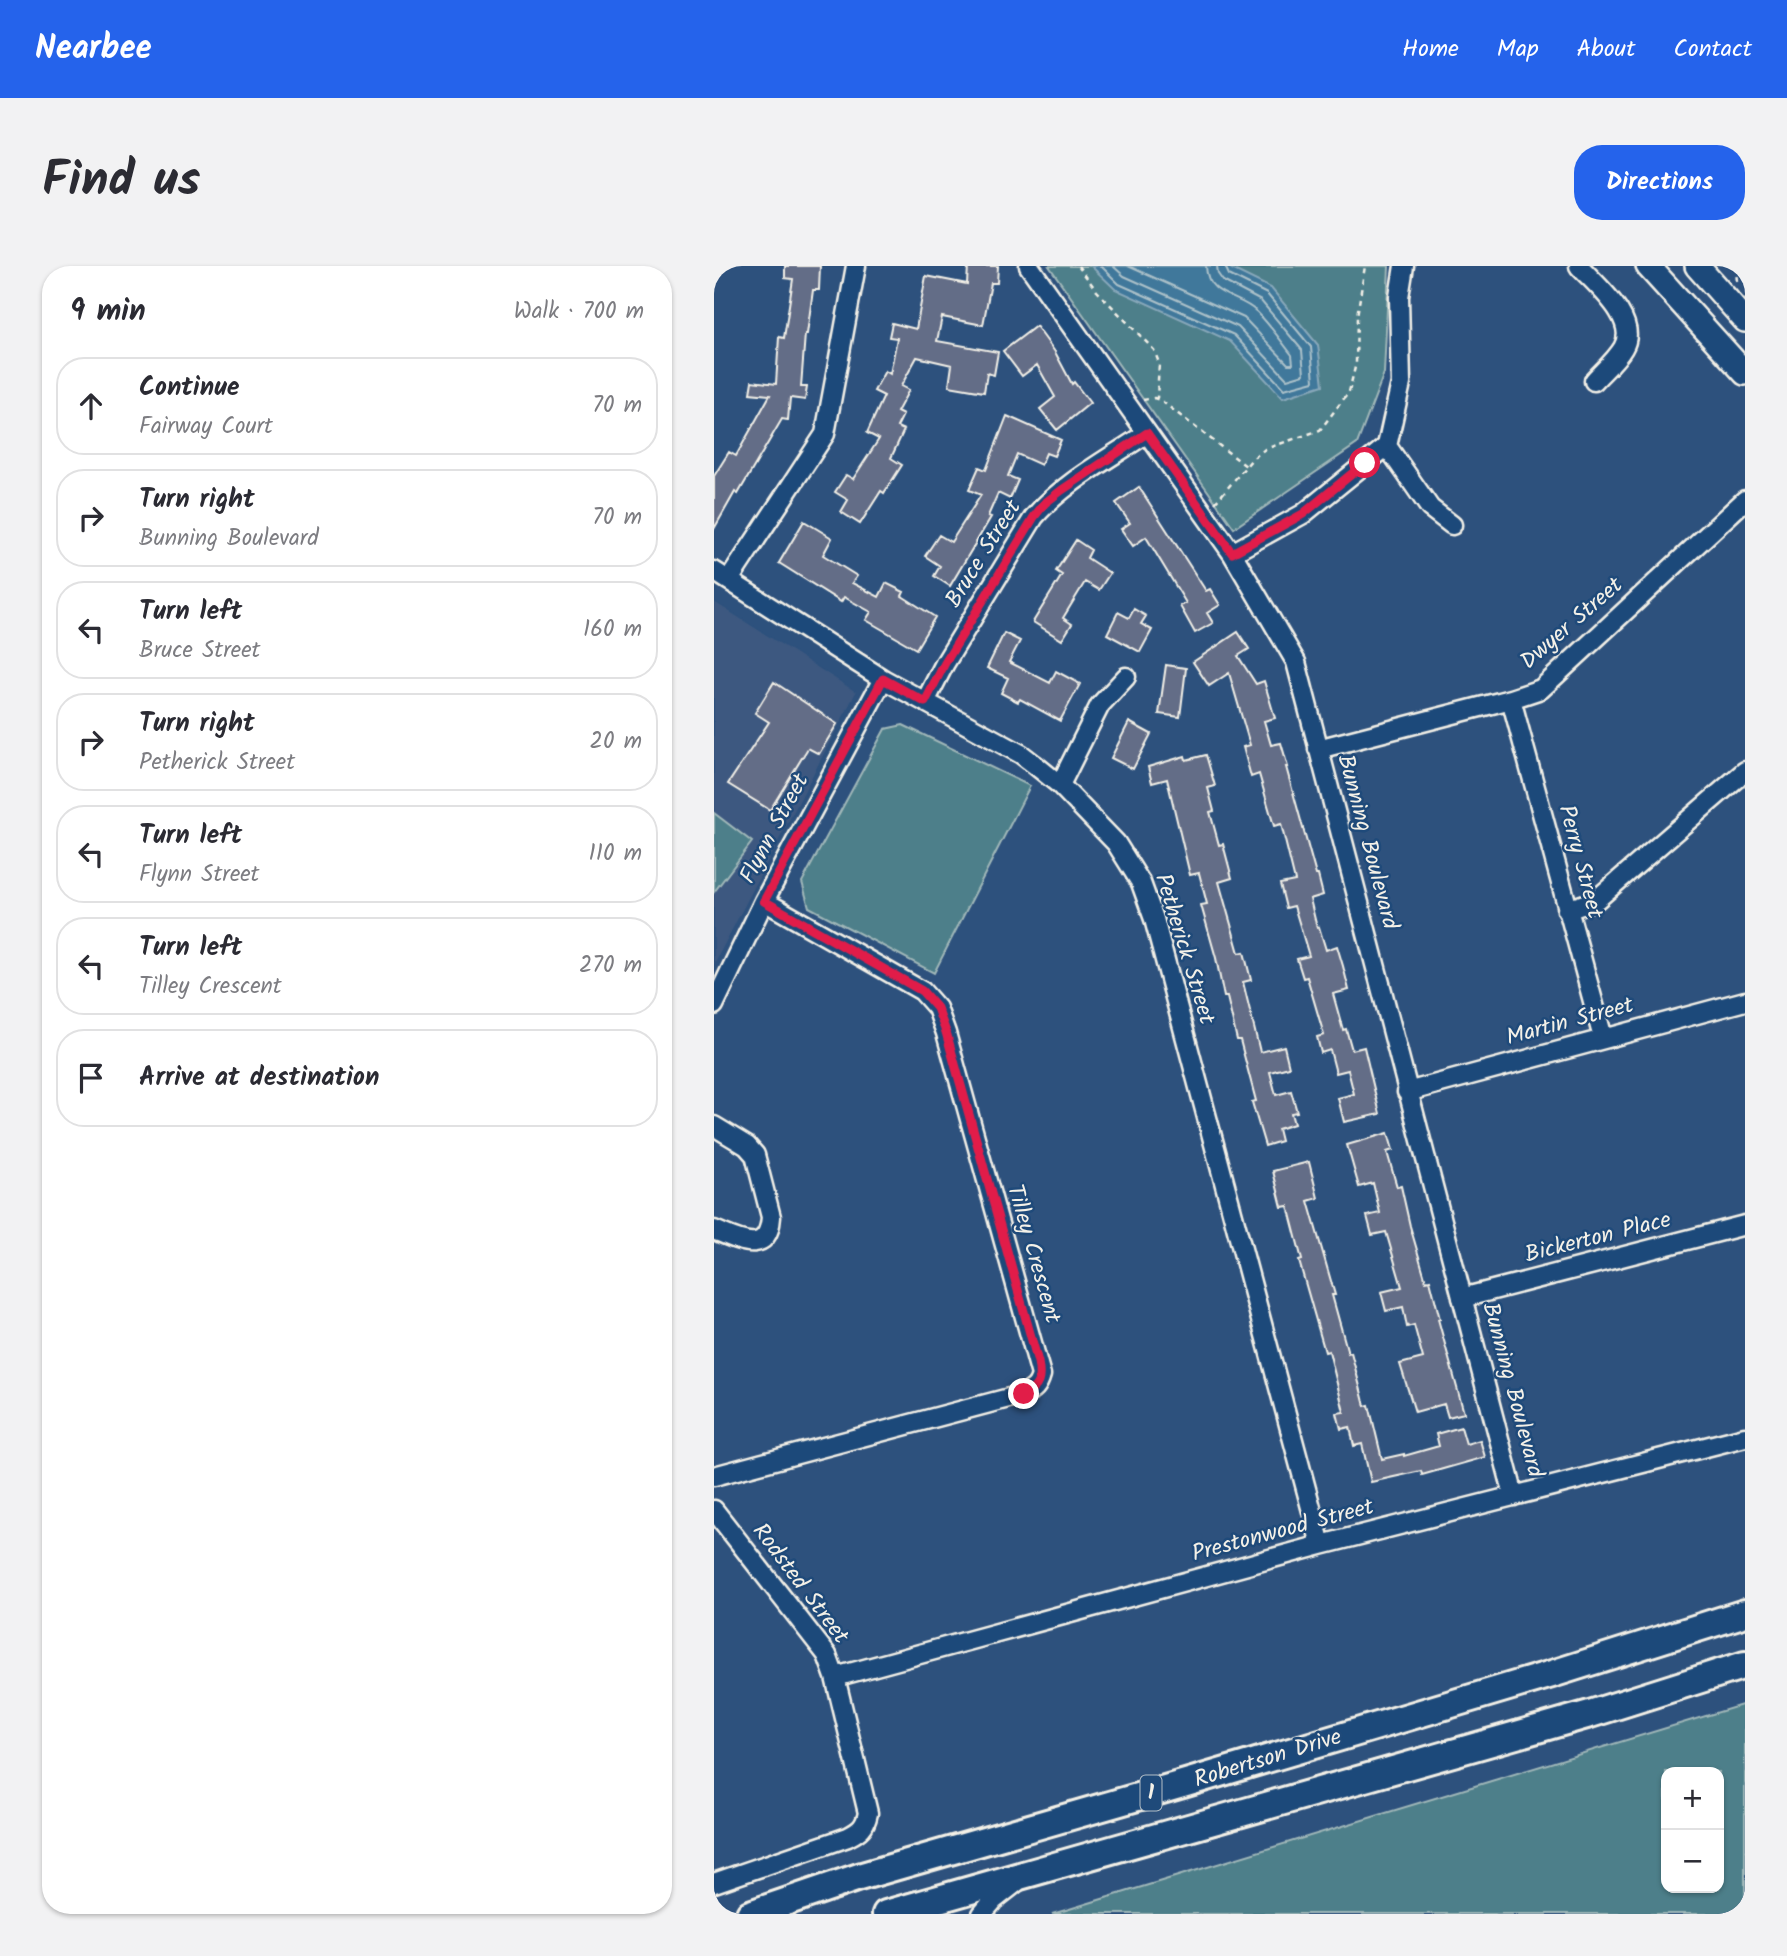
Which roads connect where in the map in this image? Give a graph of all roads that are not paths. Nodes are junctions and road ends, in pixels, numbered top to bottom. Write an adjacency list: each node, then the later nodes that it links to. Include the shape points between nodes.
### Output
1 (856, 266): 17 (street, via 824,434)
2 (1029, 266): 12 (street, Bunning Boulevard)
3 (1404, 266): 13 (street, via 1399,297 1401,383)
4 (1579, 266): 11 (street, via 1621,313 1628,329 1625,346)
5 (1648, 266): 9 (main road)
6 (1663, 266): 9 (main road, via 1685,290)
7 (1697, 266): 8 (main road)
8 (1745, 320)
9 (1698, 321): 10 (main road)
10 (1745, 373)
11 (1594, 381)
12 (1147, 433): 16 (street, Bunning Boulevard); 21 (street, Bruce Street, via 1045,503)
13 (1387, 446): 15 (street, via 1430,508); 16 (street, via 1303,514)
14 (1745, 500): 20 (street, Dwyer Street, via 1541,689)
15 (1452, 525)
16 (1232, 553): 22 (street, Bunning Boulevard, via 1296,662)
17 (721, 575): 19 (street, Petherick Street)
18 (1126, 677): 24 (street, via 1100,705)
19 (883, 679): 21 (street, Petherick Street); 25 (street, Flynn Street)
20 (1511, 699): 22 (street, Dwyer Street); 26 (street, Perry Street)
21 (925, 702): 24 (street, Petherick Street, via 1021,754)
22 (1318, 749): 30 (street, Bunning Boulevard)
23 (1745, 771): 26 (street, via 1596,900)
24 (1060, 785): 39 (street, Petherick Street, via 1116,843 1146,896)
25 (764, 901): 28 (street, Flynn Street); 36 (street, Tilley Crescent, via 922,991 937,1008 1041,1375 1039,1384 1024,1394)
26 (1567, 910): 29 (street, Perry Street)
27 (1745, 1001): 29 (street, Martin Street)
28 (714, 1004)
29 (1602, 1038): 30 (street, Martin Street)
30 (1407, 1092): 34 (street, Bunning Boulevard)
31 (714, 1126): 33 (street, via 755,1154 771,1217 766,1234 754,1243)
32 (1745, 1225): 34 (street, Bickerton Place)
33 (714, 1230)
34 (1462, 1298): 37 (street, Bunning Boulevard)
35 (1745, 1437): 37 (street, Prestonwood Street)
36 (714, 1476)
37 (1514, 1496): 39 (street, Prestonwood Street)
38 (714, 1510): 42 (street, Rodsted Street, via 827,1655)
39 (1321, 1545): 42 (street, Prestonwood Street)
40 (1745, 1613): 45 (highway, Robertson Drive / 1, via 1212,1776 859,1877)
41 (1745, 1665): 43 (highway, Robertson Drive / 1, via 1590,1714)
42 (835, 1677): 44 (street, Rodsted Street, via 868,1813 866,1823 855,1834)
43 (1028, 1874): 46 (highway, Robertson Drive / 1); 47 (street)
44 (714, 1883)
45 (750, 1914)
46 (886, 1914)
47 (982, 1914)

